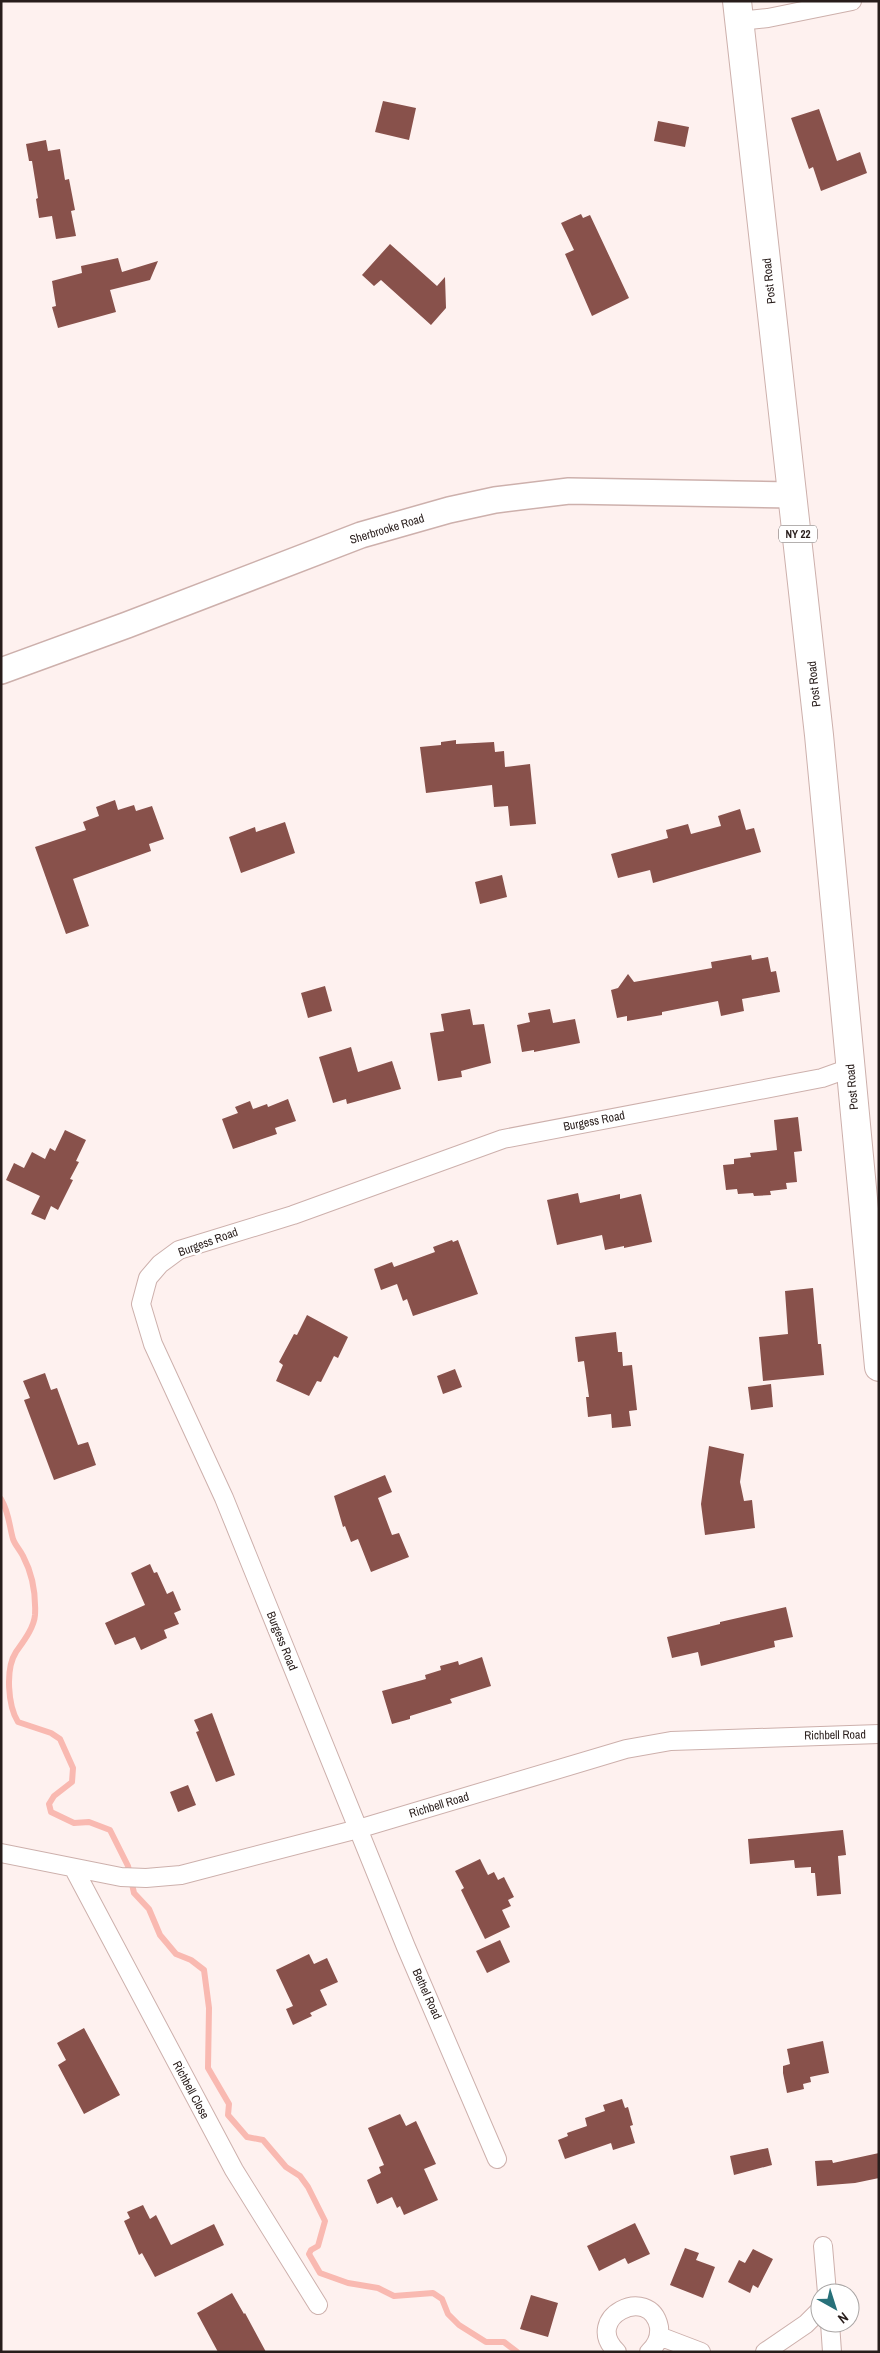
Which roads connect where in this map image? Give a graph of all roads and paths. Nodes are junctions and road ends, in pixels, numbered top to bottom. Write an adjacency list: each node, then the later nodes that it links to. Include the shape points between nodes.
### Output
1 (852, 1): 2 (street, via 768,18)
2 (738, 11): 3 (main road, Post Road / NY 22)
3 (793, 495): 4 (street, Sherbrooke Road, via 569,491 494,500 361,536); 5 (main road, Post Road / NY 22)
4 (1, 671)
5 (850, 1068): 6 (main road, Post Road / NY 22); 8 (street, Burgess Road, via 822,1078 503,1139 293,1215 180,1250 160,1264 148,1278 141,1304 153,1344 224,1498)
6 (879, 1367)
7 (879, 1734): 8 (street, Richbell Road, via 672,1741 626,1749)
8 (358, 1829): 10 (street, Richbell Road, via 181,1875 121,1877); 11 (street, Bethel Road)
9 (1, 1853): 10 (street, Richbell Road)
10 (74, 1869): 14 (street, Richbell Close, via 234,2170)
11 (497, 2159)
12 (823, 2246): 13 (street)
13 (826, 2283)
14 (318, 2305)
15 (810, 2320): 21 (street)
16 (831, 2333): 22 (street)
17 (659, 2336): 18 (street, via 658,2326 649,2311 636,2306 622,2309 614,2314 608,2327 608,2336); 19 (street); 20 (street)
18 (617, 2352)
19 (649, 2352)
20 (702, 2352)
21 (765, 2352)
22 (832, 2352)

